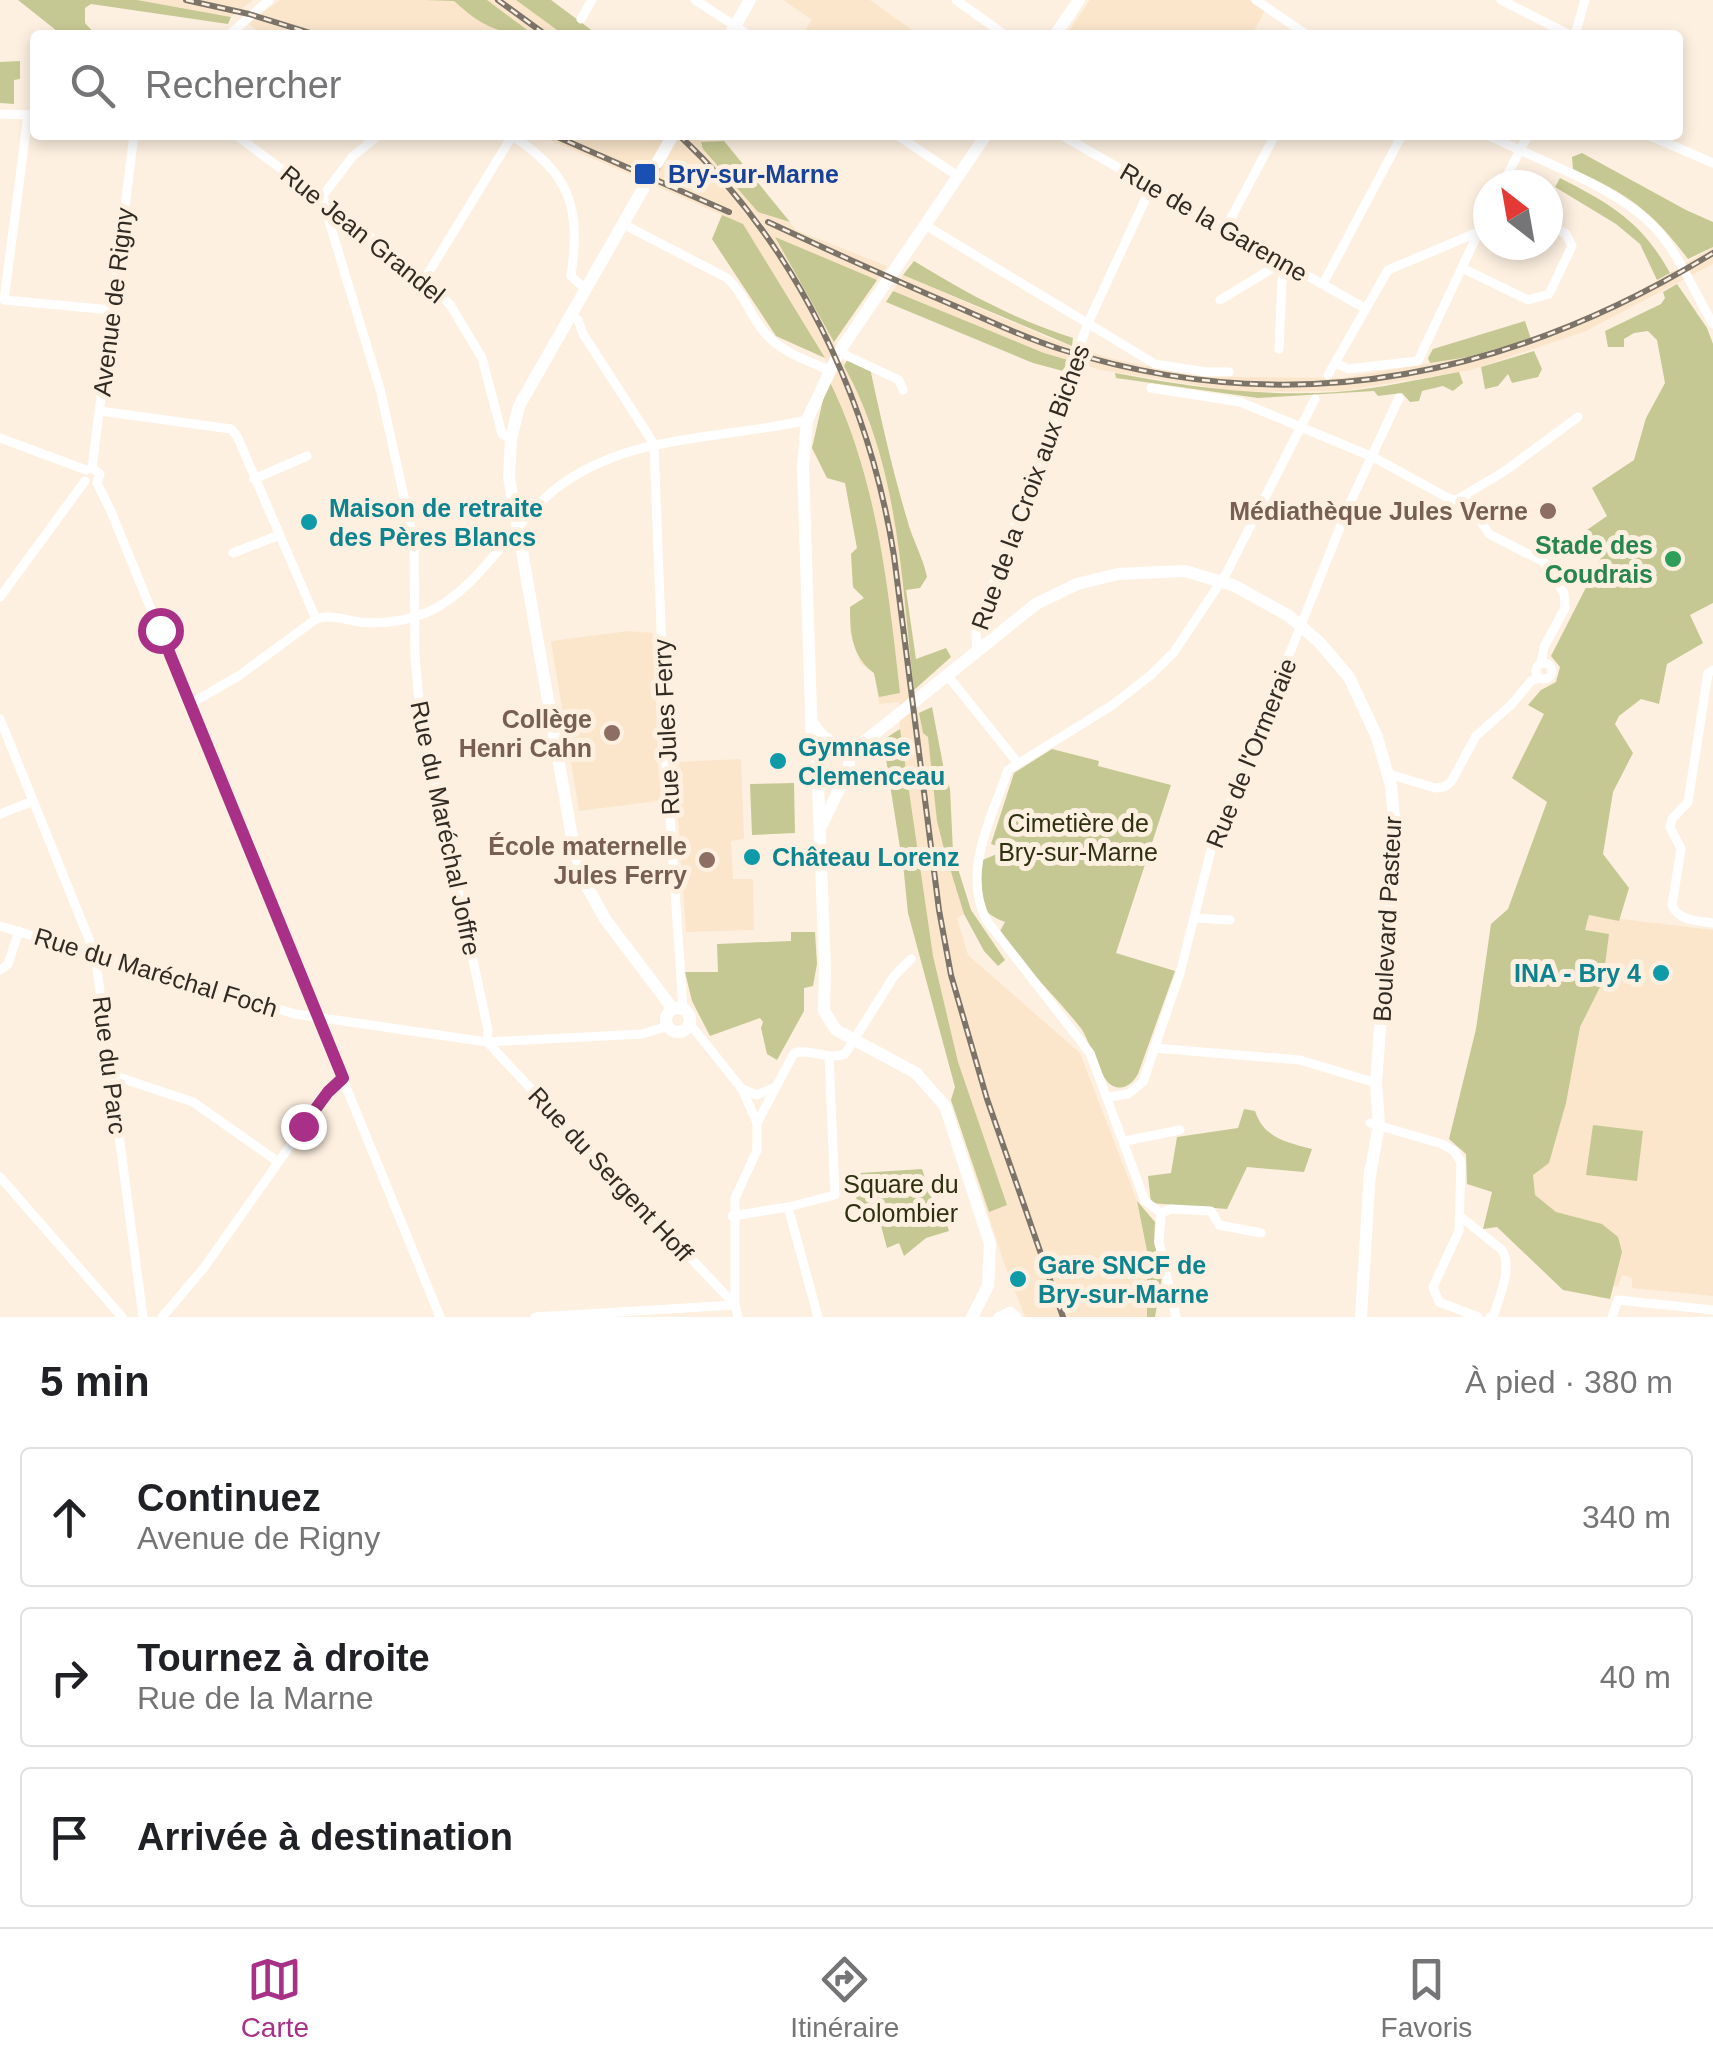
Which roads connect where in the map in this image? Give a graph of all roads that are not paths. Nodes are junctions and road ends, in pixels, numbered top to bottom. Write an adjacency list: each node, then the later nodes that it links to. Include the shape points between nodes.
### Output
1 (269, 0): 11 (street)
2 (592, 0): 10 (street)
3 (696, 0): 12 (street)
4 (750, 0): 12 (main road)
5 (956, 0): 13 (street)
6 (1079, 0): 14 (main road)
7 (1256, 0): 15 (street)
8 (1502, 0): 16 (street)
9 (1585, 0): 17 (street)
10 (581, 18)
11 (234, 30)
12 (732, 30)
13 (998, 30)
14 (1058, 30)
15 (1300, 30)
16 (1562, 30)
17 (1574, 30)
18 (0, 114): 19 (street)
19 (30, 115)
20 (30, 128): 57 (street, via 4,300)
21 (133, 140): 57 (street, Avenue de Rigny)
22 (243, 140): 42 (street, Rue Jean Grandel)
23 (373, 140): 42 (street)
24 (509, 140): 52 (street)
25 (519, 140): 54 (street, via 542,156 564,189 576,223 571,276)
26 (670, 140): 36 (main road)
27 (904, 140): 39 (street)
28 (983, 140): 39 (main road)
29 (1070, 140): 40 (street, Rue de la Garenne)
30 (1272, 140): 46 (street)
31 (1399, 140): 53 (street)
32 (1497, 140): 35 (street)
33 (1525, 140): 35 (street)
34 (1660, 140): 37 (street)
35 (1518, 151): 38 (street); 60 (street, via 1640,213 1660,234)
36 (658, 163)
37 (1713, 163)
38 (1509, 170)
39 (959, 177): 45 (main road)
40 (1151, 187): 46 (street, Rue de la Garenne); 59 (street, Rue de la Croix aux Biches)
41 (644, 188): 44 (main road)
42 (320, 198): 43 (street, Rue Jean Grandel)
43 (330, 206): 52 (street, Rue Jean Grandel); 90 (street, Rue du Maréchal Joffre, via 328,218 401,474 414,542)
44 (622, 224): 54 (main road); 64 (street, via 727,278 779,347)
45 (926, 224): 59 (street); 62 (main road)
46 (1225, 229): 50 (street, Rue de la Garenne)
47 (1563, 232): 51 (street, via 1572,246 1544,298 1528,300)
48 (1473, 234): 56 (street, via 1388,270)
49 (1473, 240): 51 (street)
50 (1284, 262): 53 (street, Rue de la Garenne); 55 (street); 61 (street)
51 (1462, 268): 63 (street, via 1418,361 1348,369)
52 (424, 280): 71 (street, Rue Jean Grandel, via 466,326)
53 (1323, 284): 56 (street, Rue de la Garenne)
54 (586, 290): 58 (main road)
55 (1220, 300)
56 (1366, 309): 63 (street)
57 (112, 310): 73 (street, Avenue de Rigny)
58 (573, 323): 72 (main road); 79 (street)
59 (1088, 324): 65 (street, via 1155,364); 93 (street, Rue de la Croix aux Biches, via 976,632)
60 (1713, 324)
61 (1279, 348)
62 (840, 352): 64 (main road); 68 (street, via 899,380)
63 (1336, 363): 66 (street)
64 (829, 370): 75 (main road)
65 (1229, 372)
66 (1328, 375)
67 (1151, 388): 76 (street, via 1226,398)
68 (903, 390)
69 (1400, 398): 81 (street, Rue de l'Ormeraie)
70 (1315, 399): 76 (street)
71 (496, 404): 72 (street); 78 (street, Rue Jean Grandel, via 502,434)
72 (519, 406): 78 (main road)
73 (100, 411): 82 (street, Avenue de Rigny); 83 (street, via 231,430)
74 (1578, 417): 84 (street)
75 (807, 420): 79 (street); 98 (main road)
76 (1300, 426): 81 (street); 88 (street)
77 (0, 438): 82 (street)
78 (511, 439): 85 (main road)
79 (654, 444): 85 (street, via 618,454 562,484); 116 (street, Rue Jules Ferry)
80 (307, 456): 83 (street)
81 (1374, 457): 84 (street, via 1448,498); 92 (street, Rue de l'Ormeraie)
82 (88, 473): 89 (street); 96 (street, via 100,474 97,482)
83 (254, 479): 86 (street)
84 (1465, 498): 104 (street, via 1489,534 1544,562 1564,593 1565,608 1541,663 1552,672 1531,681 1476,736 1444,787)
85 (518, 529): 90 (street, via 448,601); 116 (main road, via 578,860 600,910)
86 (277, 536): 87 (street); 91 (street)
87 (233, 553)
88 (1220, 585): 92 (main road, Boulevard Pasteur, via 1256,596); 93 (main road, Boulevard Pasteur, via 1185,571 1118,574 1056,593); 102 (street, via 1151,675 1103,712)
89 (0, 597)
90 (416, 617): 91 (street, via 380,623); 121 (street, Rue du Maréchal Joffre, via 420,714)
91 (316, 619): 96 (street)
92 (1300, 630): 104 (main road, Boulevard Pasteur, via 1350,677); 108 (street, Rue de l'Ormeraie, via 1211,850)
93 (977, 651): 95 (main road, Boulevard Pasteur)
94 (1713, 670): 110 (street, via 1688,802 1670,828 1681,849 1674,911)
95 (947, 676): 100 (main road, Boulevard Pasteur); 102 (street)
96 (190, 704): 117 (street)
97 (0, 719): 105 (street, Rue du Parc)
98 (813, 724): 99 (main road); 101 (main road)
99 (830, 744): 100 (main road); 101 (main road)
100 (850, 754): 103 (main road)
101 (817, 762): 103 (main road, via 830,778); 107 (main road)
102 (1016, 762): 129 (street, via 979,856 980,908 1083,1042)
103 (846, 774): 107 (main road)
104 (1389, 774): 126 (main road, Boulevard Pasteur, via 1395,829)
105 (34, 801): 106 (street); 113 (street, Rue du Parc)
106 (0, 814)
107 (820, 830): 120 (main road, via 824,1011 830,1026)
108 (1194, 918): 109 (street); 122 (street, Rue de l'Ormeraie)
109 (1230, 920)
110 (1713, 923)
111 (0, 926): 112 (street, Rue du Maréchal Foch)
112 (19, 931): 113 (street, Rue du Maréchal Foch); 115 (street)
113 (95, 954): 117 (street, Rue du Maréchal Foch); 124 (street, Rue du Parc)
114 (912, 960): 120 (street, via 894,976)
115 (0, 970)
116 (678, 1009): 118 (main road); 119 (main road, via 666,1018)
117 (318, 1018): 121 (street, Rue du Maréchal Foch); 125 (street)
118 (690, 1024): 119 (main road, via 682,1032); 128 (street)
119 (668, 1026): 121 (street, Rue du Maréchal Foch)
120 (854, 1040): 123 (street, via 844,1054); 151 (main road, via 916,1073 945,1106 988,1233 988,1286)
121 (488, 1042): 141 (street, Rue du Sergent Hoff)
122 (1154, 1048): 126 (street, via 1300,1060); 129 (street, Rue de l'Ormeraie, via 1136,1090)
123 (829, 1056): 127 (street, via 794,1053); 136 (street, via 835,1194)
124 (112, 1076): 134 (street, via 193,1102); 144 (street, Rue du Parc)
125 (343, 1078): 134 (street); 147 (street)
126 (1376, 1084): 131 (main road, Boulevard Pasteur)
127 (776, 1087): 128 (street, via 765,1095); 130 (street)
128 (742, 1089): 130 (street)
129 (1108, 1096): 133 (street)
130 (757, 1123): 138 (street, via 757,1150)
131 (1374, 1124): 139 (street, via 1454,1151 1463,1174); 154 (main road, Boulevard Pasteur)
132 (1180, 1130): 133 (street)
133 (1125, 1141): 137 (street, via 1145,1201)
134 (278, 1162): 146 (street)
135 (0, 1177): 145 (street)
136 (788, 1207): 138 (street); 150 (street)
137 (1161, 1213): 140 (street, via 1211,1210 1219,1225); 153 (street, via 1159,1242)
138 (732, 1216): 141 (street)
139 (1461, 1218): 155 (street, via 1432,1287 1438,1302); 156 (street, via 1506,1257)
140 (1261, 1233)
141 (735, 1305): 148 (street); 149 (street)
142 (1713, 1310): 157 (street, via 1618,1300)
143 (1014, 1314): 152 (street)
144 (142, 1315)
145 (122, 1317)
146 (162, 1317)
147 (440, 1317)
148 (535, 1317)
149 (738, 1317)
150 (818, 1317)
151 (972, 1317)
152 (998, 1317)
153 (1176, 1317)
154 (1361, 1317)
155 (1478, 1317)
156 (1490, 1317)
157 (1612, 1317)

